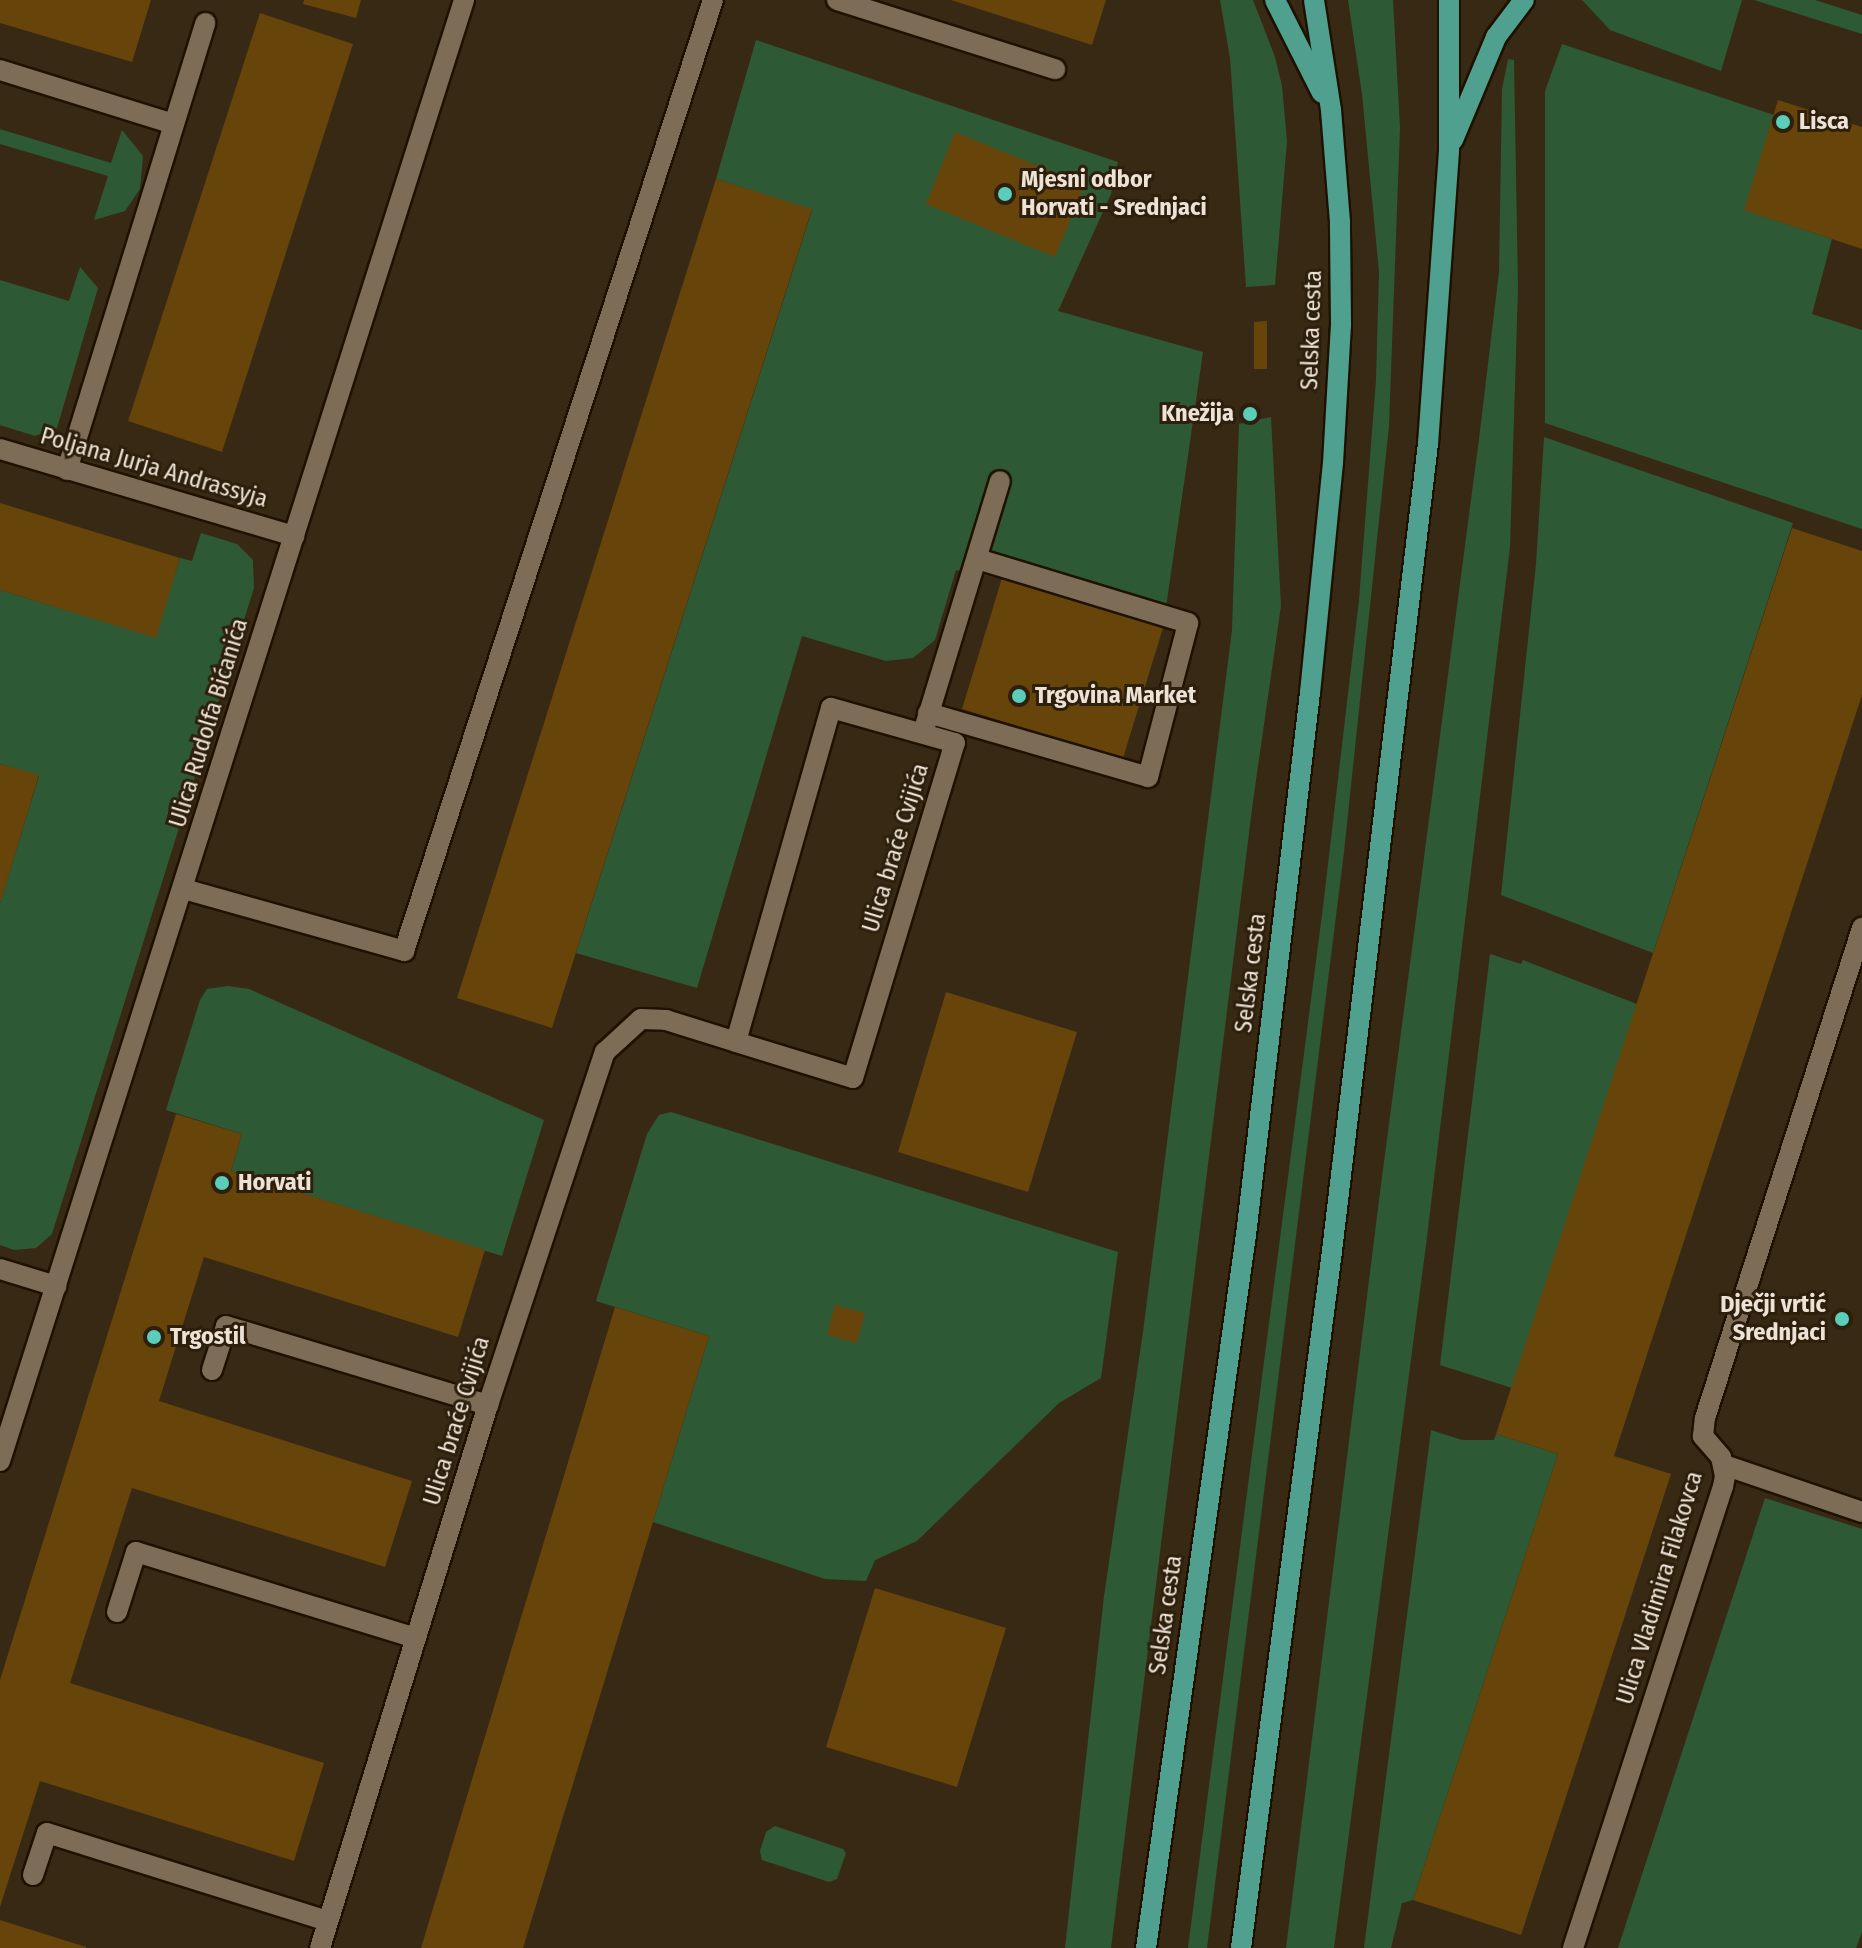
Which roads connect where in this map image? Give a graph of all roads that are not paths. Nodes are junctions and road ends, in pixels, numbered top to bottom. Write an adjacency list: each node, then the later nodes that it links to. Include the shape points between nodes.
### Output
1 (464, 0): 17 (street, Ulica Rudolfa Bićanića)
2 (713, 0): 21 (street, via 404,951)
3 (837, 0): 9 (street)
4 (1275, 0): 11 (main road)
5 (1314, 0): 11 (main road, Selska cesta)
6 (1449, 0): 13 (main road)
7 (1524, 0): 13 (main road, via 1496,37)
8 (205, 23): 12 (street)
9 (1055, 69)
10 (0, 70): 12 (street)
11 (1331, 110): 36 (main road, Selska cesta, via 1341,325 1312,678 1246,1235)
12 (173, 124): 15 (street)
13 (1449, 151): 37 (main road, via 1431,415 1397,715)
14 (0, 449): 15 (street, Poljana Jurja Andrassyja)
15 (67, 470): 17 (street, Poljana Jurja Andrassyja)
16 (1000, 481): 18 (street)
17 (294, 536): 21 (street, Ulica Rudolfa Bićanića)
18 (977, 559): 19 (street); 19 (street, via 1188,623 1148,777)
19 (928, 713): 20 (street)
20 (922, 734): 23 (street, Ulica braće Cvijića, via 831,708); 23 (street, Ulica braće Cvijića, via 955,743 853,1078)
21 (184, 889): 25 (street, Ulica Rudolfa Bićanića)
22 (1862, 928): 29 (street, Ulica Vladimira Filakovca, via 1705,1418 1703,1436)
23 (736, 1042): 27 (street, Ulica braće Cvijića, via 666,1020 641,1019 605,1052)
24 (0, 1269): 25 (street)
25 (56, 1286): 28 (street, Ulica Rudolfa Bićanića)
26 (212, 1370): 27 (street, via 226,1326)
27 (488, 1405): 32 (street, Ulica braće Cvijića)
28 (0, 1461)
29 (1724, 1465): 30 (street); 38 (street, Ulica Vladimira Filakovca, via 1723,1487)
30 (1862, 1512)
31 (117, 1612): 32 (street, via 136,1552)
32 (416, 1638): 34 (street, Ulica braće Cvijića)
33 (33, 1875): 34 (street, via 47,1833)
34 (328, 1921): 35 (street, Ulica braće Cvijića)
35 (320, 1948)
36 (1146, 1948)
37 (1241, 1948)
38 (1573, 1948)

